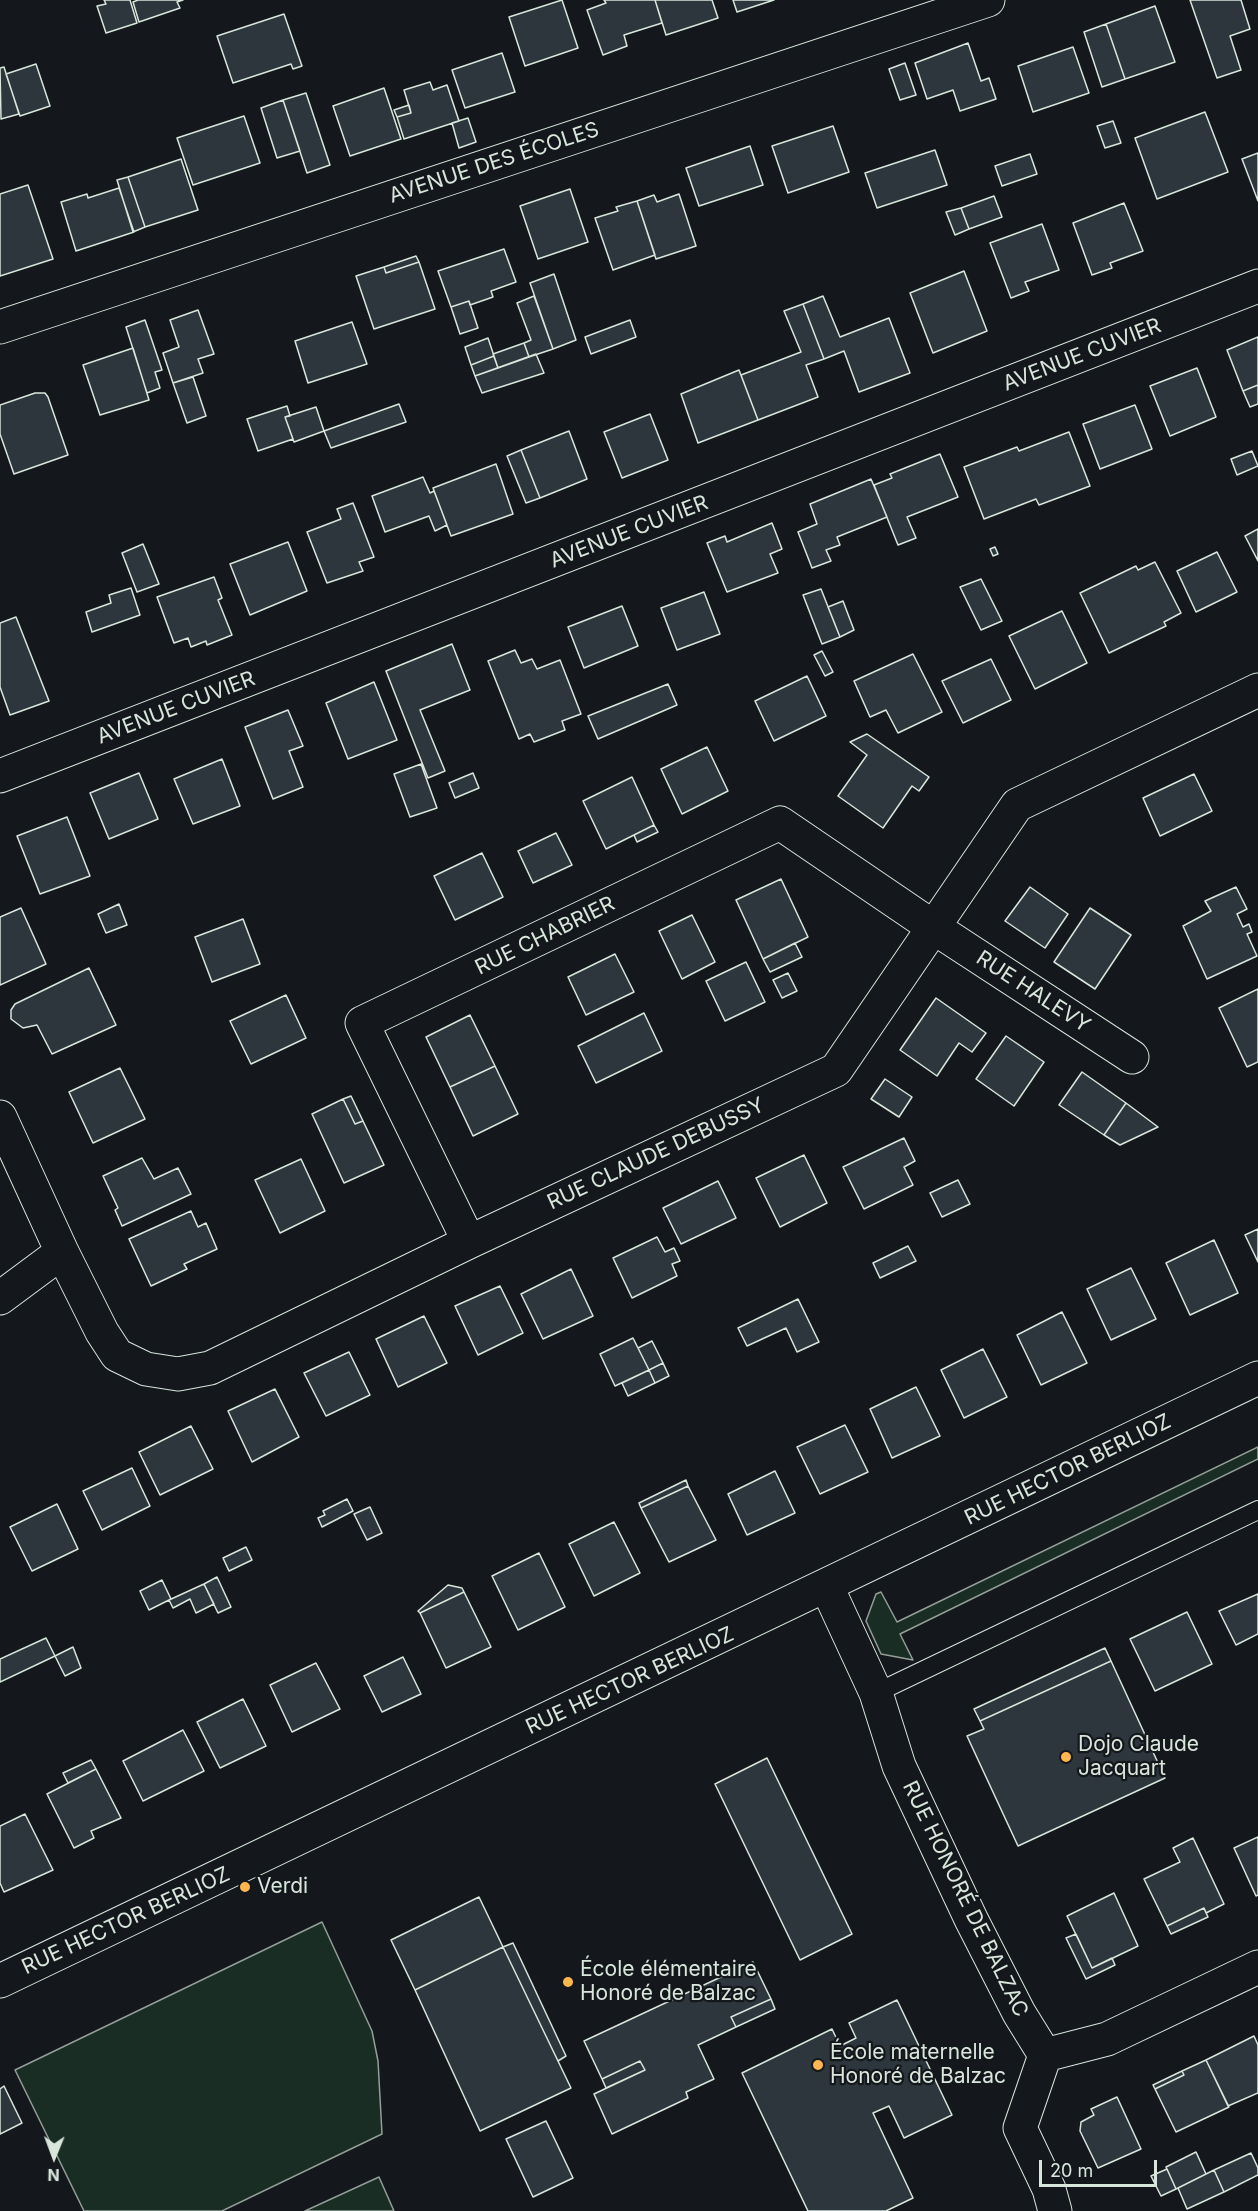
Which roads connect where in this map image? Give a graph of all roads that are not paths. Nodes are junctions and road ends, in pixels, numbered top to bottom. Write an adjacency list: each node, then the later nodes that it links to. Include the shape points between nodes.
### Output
1 (988, 0): 3 (street, AVENUE DES ÉCOLES)
2 (1258, 286): 5 (street, AVENUE CUVIER)
3 (0, 327)
4 (1258, 690): 6 (street, RUE CLAUDE DEBUSSY, via 1017,805)
5 (0, 776)
6 (933, 927): 7 (street, RUE HALEVY); 9 (street, RUE CLAUDE DEBUSSY, via 836,1070); 9 (street, RUE CHABRIER, via 780,823 363,1023)
7 (1132, 1057)
8 (0, 1117): 10 (street, RUE CLAUDE DEBUSSY)
9 (469, 1242): 10 (street, RUE CLAUDE DEBUSSY, via 210,1368 178,1374 146,1369 117,1355)
10 (62, 1252): 11 (street)
11 (0, 1298)
12 (1258, 1378): 14 (street, RUE HECTOR BERLIOZ)
13 (1258, 1510): 15 (lane)
14 (826, 1587): 15 (street, RUE HONORÉ DE BALZAC); 17 (street, RUE HECTOR BERLIOZ)
15 (876, 1693): 18 (street, RUE HONORÉ DE BALZAC, via 899,1766 961,1899 1018,2013)
16 (1258, 1967): 18 (street, via 1107,2039)
17 (0, 1981)
18 (1045, 2055): 19 (street, via 1020,2128 1049,2188)
19 (1055, 2211)

